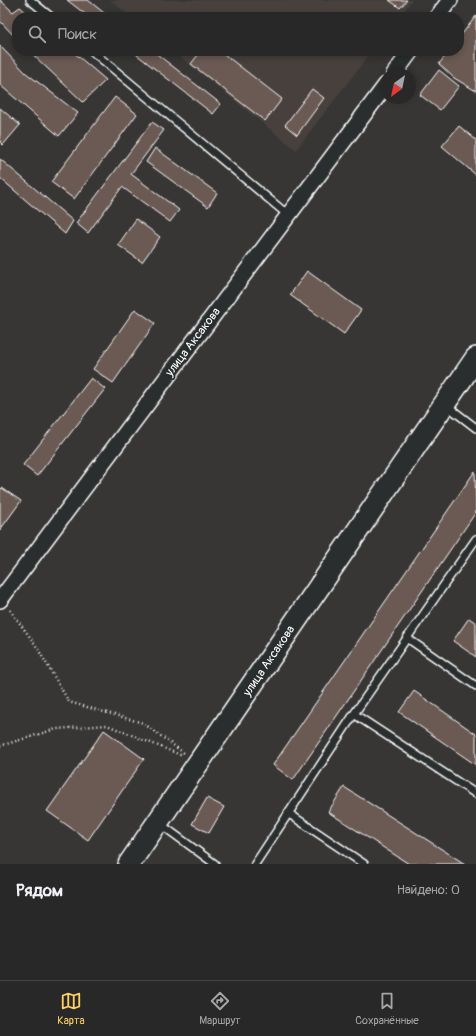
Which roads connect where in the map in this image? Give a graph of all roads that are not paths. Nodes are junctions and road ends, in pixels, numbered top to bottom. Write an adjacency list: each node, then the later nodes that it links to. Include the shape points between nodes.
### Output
1 (30, 0): 3 (lane)
2 (450, 0): 4 (street)
3 (45, 12)
4 (441, 12)
5 (98, 56): 9 (lane)
6 (407, 56): 7 (street)
7 (398, 68)
8 (380, 93): 9 (street, улица Аксакова)
9 (288, 215): 14 (street, улица Аксакова)
10 (476, 358): 11 (main road, улица Аксакова)
11 (444, 403): 12 (lane); 20 (main road, улица Аксакова)
12 (476, 428)
13 (476, 539): 15 (lane)
14 (0, 598)
15 (407, 638): 16 (lane); 17 (lane)
16 (476, 686)
17 (354, 714): 18 (lane); 19 (lane)
18 (476, 794)
19 (288, 813): 23 (lane); 24 (lane)
20 (158, 822): 21 (main road, улица Аксакова); 22 (lane)
21 (129, 864)
22 (215, 864)
23 (255, 864)
24 (364, 864)

